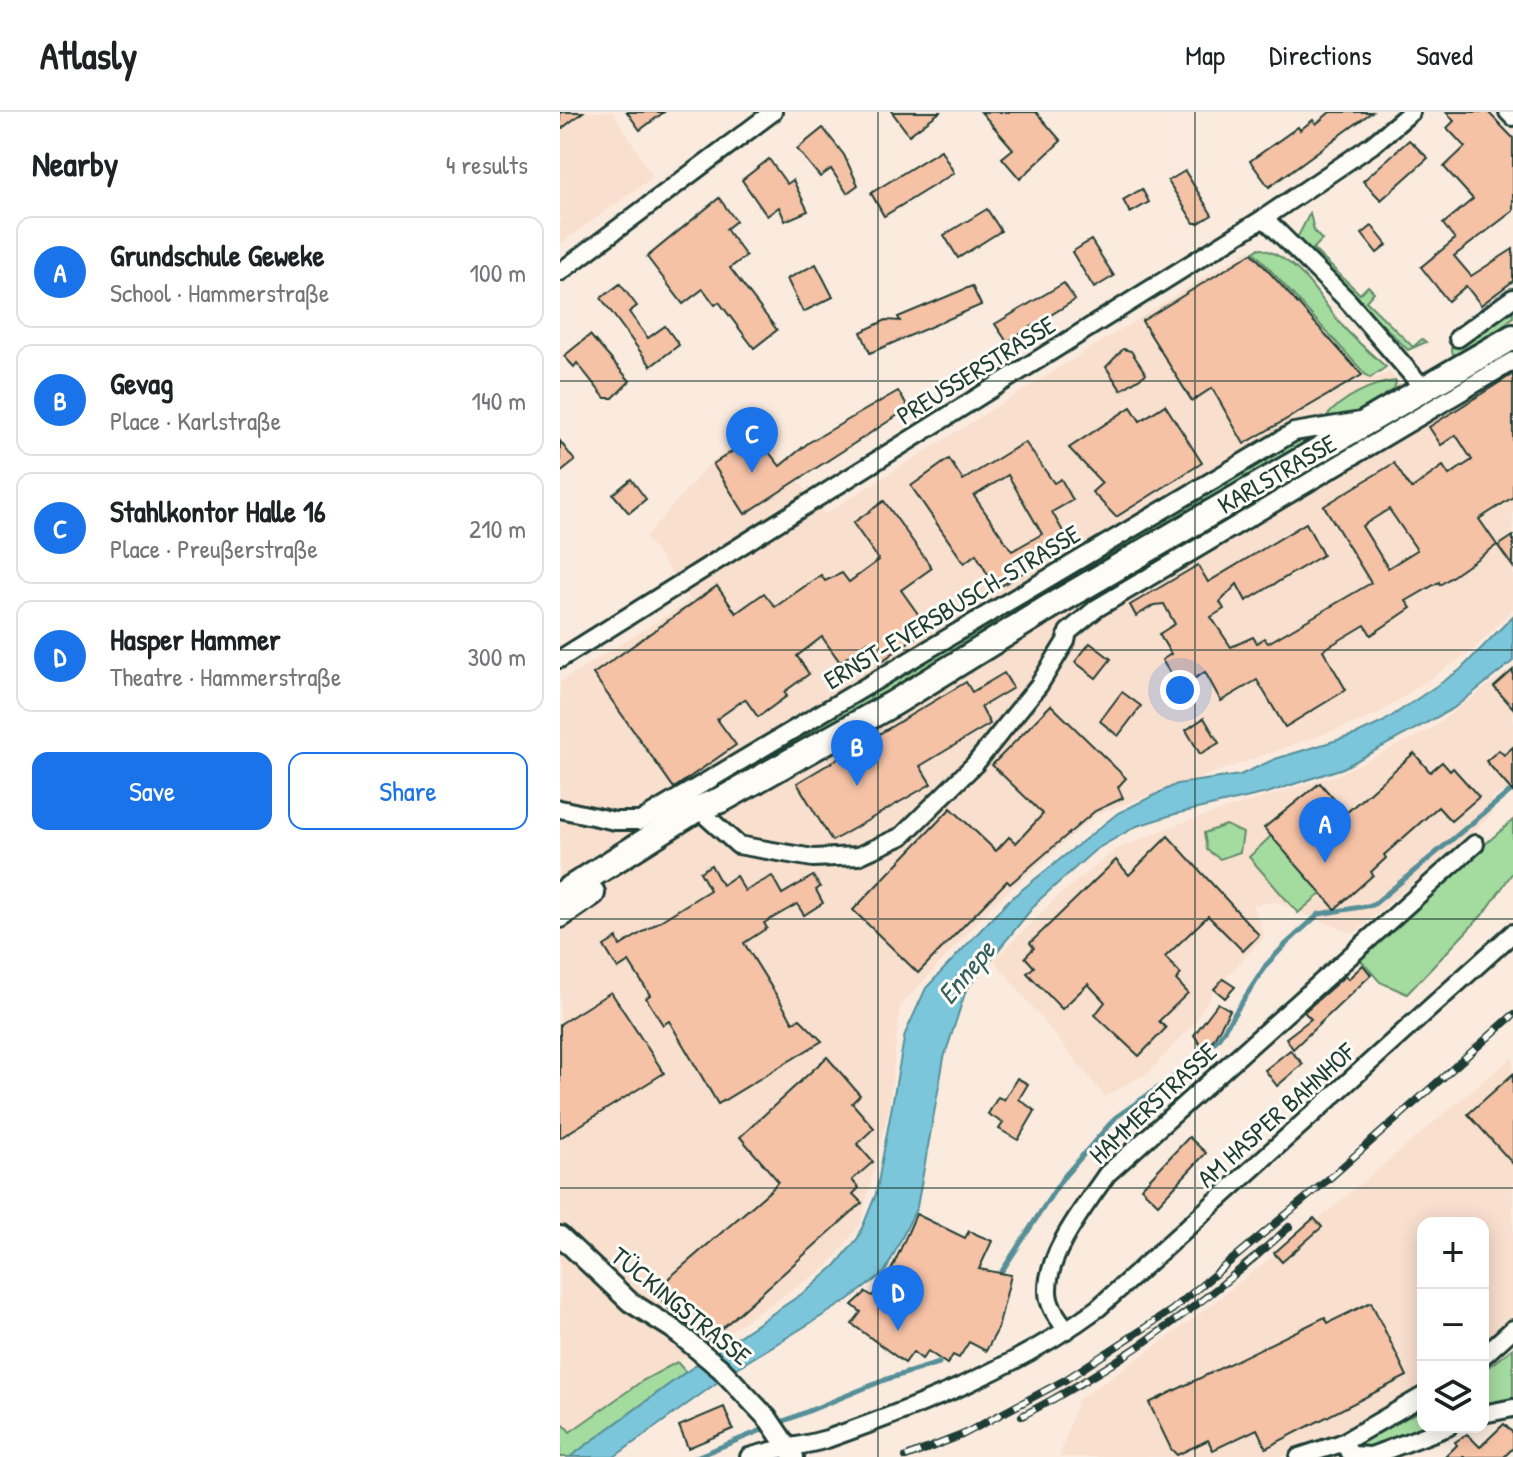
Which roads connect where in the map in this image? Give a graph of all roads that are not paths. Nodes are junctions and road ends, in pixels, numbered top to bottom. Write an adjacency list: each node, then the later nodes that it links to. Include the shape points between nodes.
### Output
1 (773, 112): 6 (street)
2 (1411, 112): 5 (street, PREUSSERSTRASSE)
3 (1508, 112): 4 (street)
4 (1513, 117)
5 (1264, 218): 11 (street, via 1348,301); 15 (street, PREUSSERSTRASSE)
6 (560, 272)
7 (1513, 298): 9 (street)
8 (1513, 337): 11 (main road)
9 (1458, 338)
10 (1513, 361): 14 (street, KARLSTRASSE, via 1097,608)
11 (1425, 390): 12 (main road)
12 (1370, 420): 13 (main road); 17 (street, ERNST-EVERSBUSCH-STRASSE, via 1294,432 640,821)
13 (1051, 606): 14 (street); 16 (main road)
14 (1068, 632): 16 (street, KARLSTRASSE, via 1039,685 975,764 902,836 858,856 813,858 738,845)
15 (560, 659)
16 (715, 808): 19 (main road, via 695,810); 20 (main road)
17 (560, 809)
18 (1475, 844): 24 (street, HAMMERSTRASSE, via 1107,1174 1052,1268 1050,1303)
19 (560, 895)
20 (560, 915)
21 (1513, 933): 24 (street, AM HASPER BAHNHOF, via 1098,1308)
22 (560, 1236): 31 (street, TÜCKINGSTRASSE, via 630,1302 694,1346 750,1398)
23 (1513, 1329): 25 (street)
24 (1067, 1330): 31 (street, via 968,1382 826,1439)
25 (1489, 1351)
26 (1417, 1399): 30 (street)
27 (1513, 1408): 28 (street)
28 (1489, 1413)
29 (1432, 1433): 30 (street, via 1371,1456 1352,1455)
30 (1342, 1443): 33 (street)
31 (788, 1447): 32 (street)
32 (749, 1457)
33 (1299, 1457)

